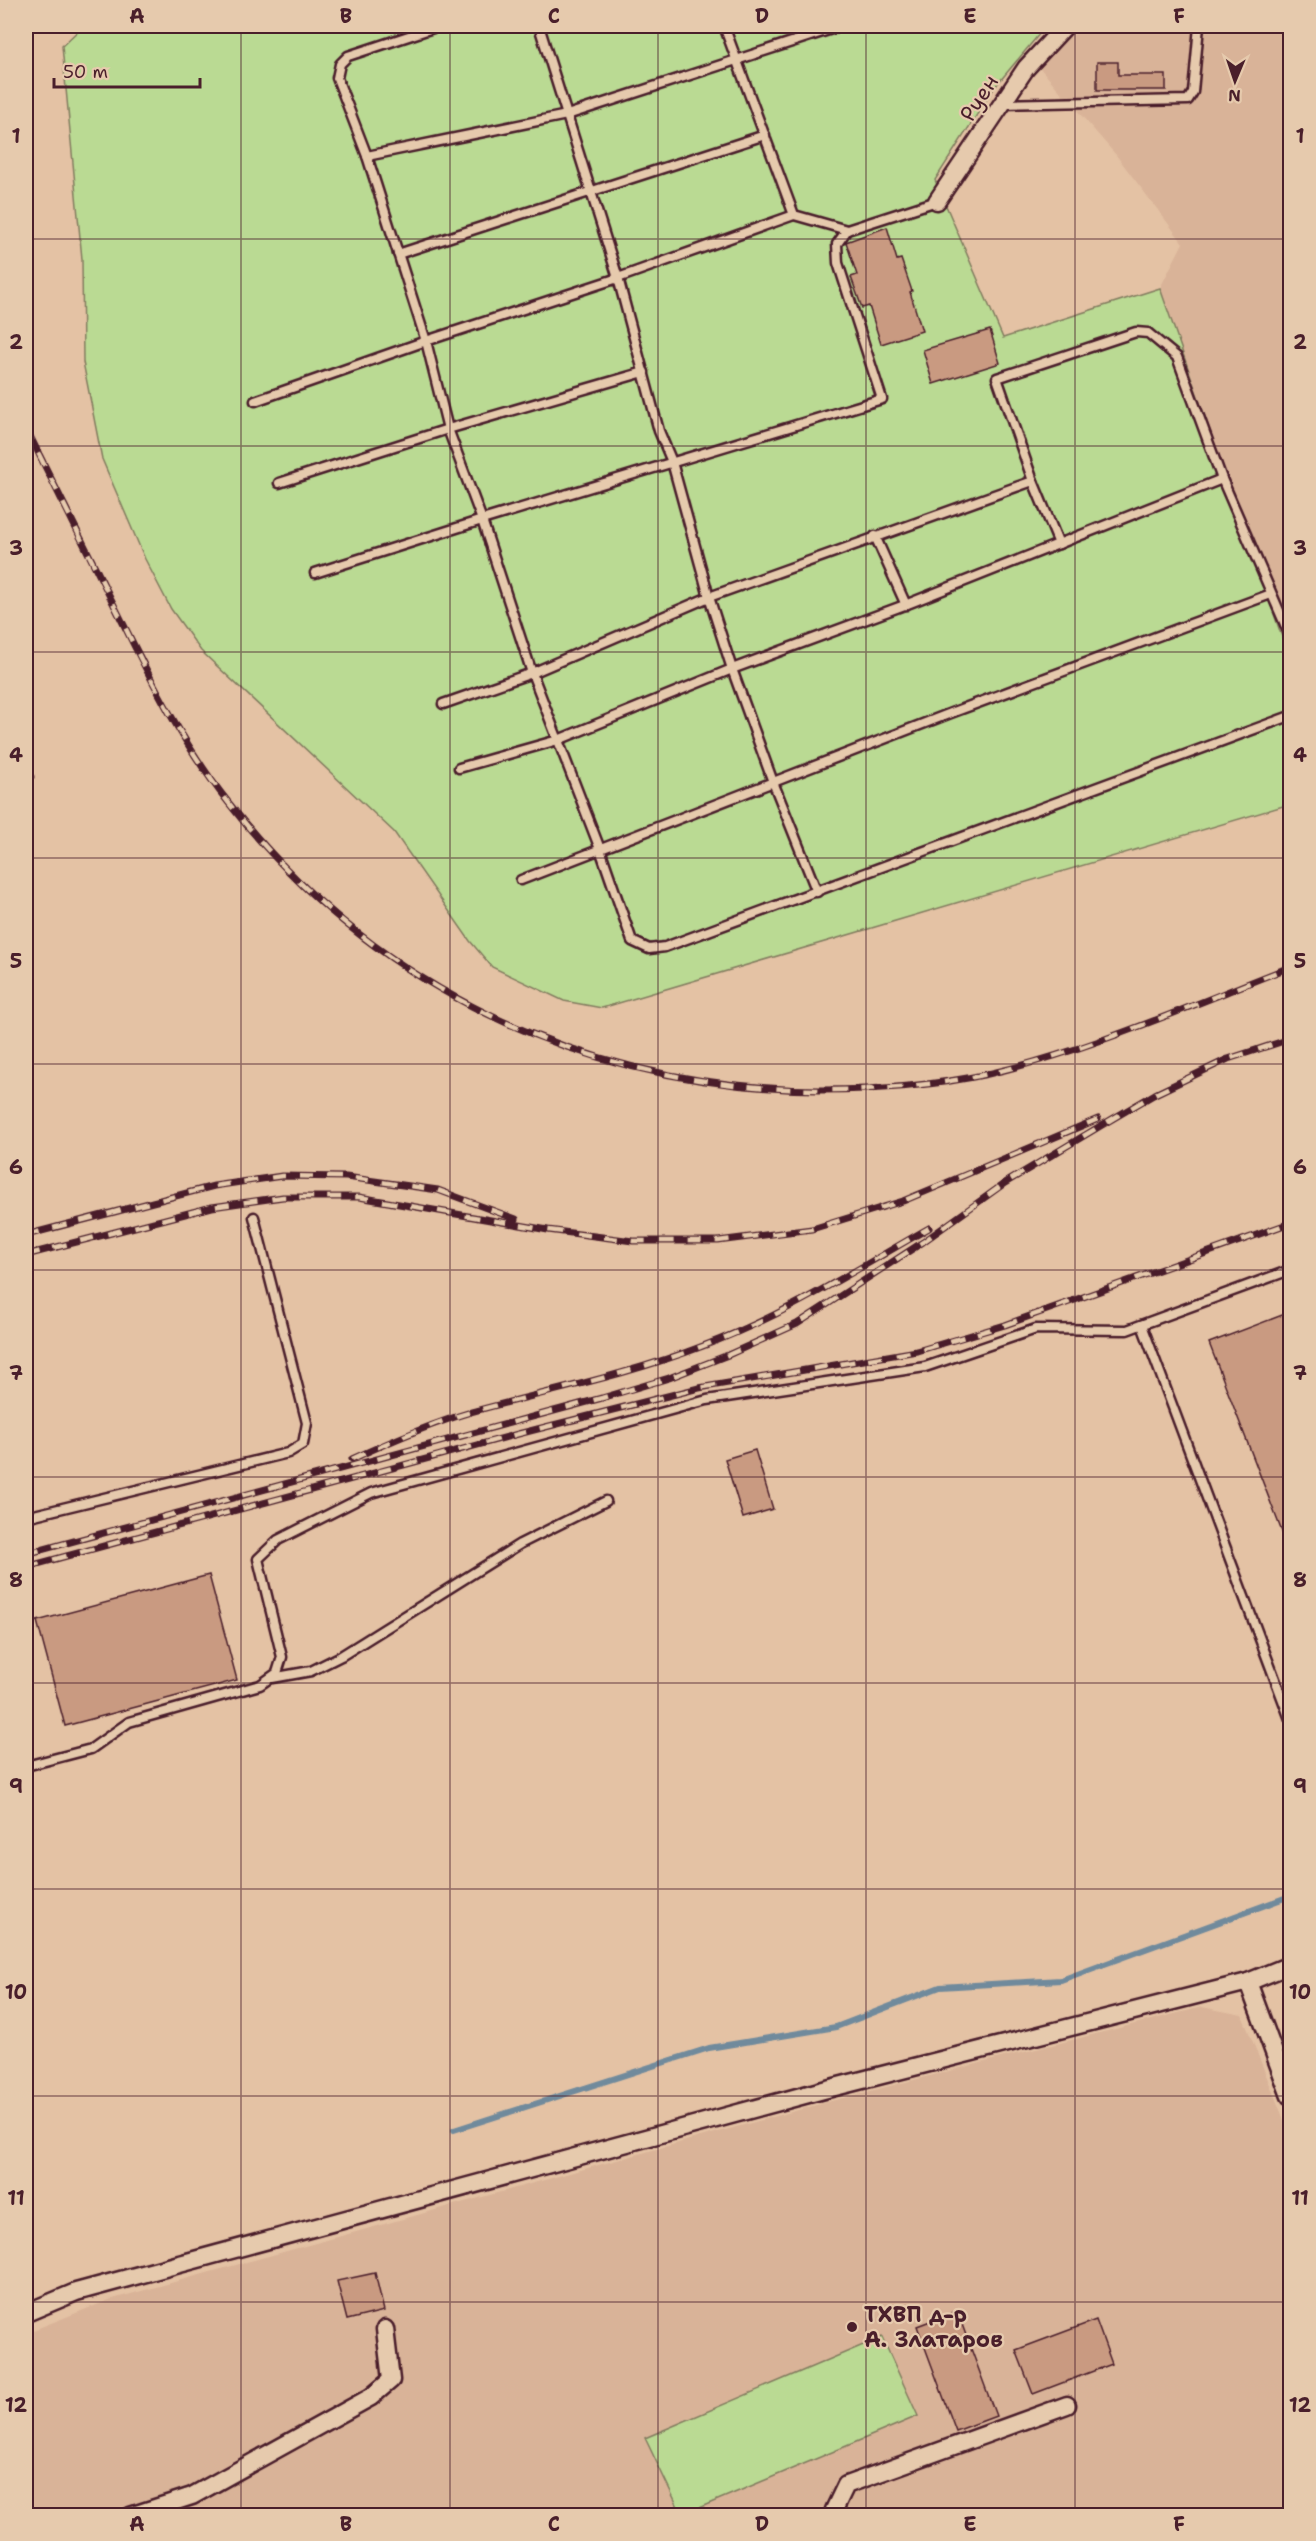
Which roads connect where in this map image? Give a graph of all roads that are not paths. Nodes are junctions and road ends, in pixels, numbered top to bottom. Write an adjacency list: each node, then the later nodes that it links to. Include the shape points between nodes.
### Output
1 (439, 26): 11 (lane, via 348,56 340,64 337,78)
2 (539, 26): 9 (lane)
3 (724, 26): 7 (lane)
4 (841, 26): 7 (lane)
5 (1065, 26): 8 (street, Руен, via 1026,68)
6 (1199, 26): 8 (lane, via 1193,92 1188,100)
7 (737, 61): 9 (lane); 10 (lane)
8 (1002, 104): 13 (street, Руен)
9 (567, 115): 11 (lane); 12 (lane)
10 (765, 135): 12 (lane); 14 (lane)
11 (367, 156): 16 (lane)
12 (591, 192): 16 (lane); 17 (lane)
13 (938, 201): 15 (lane)
14 (794, 215): 15 (lane); 17 (lane)
15 (847, 230): 22 (lane, via 837,244 838,263 882,399)
16 (398, 254): 18 (lane)
17 (618, 278): 18 (lane); 19 (lane)
18 (426, 341): 20 (lane); 21 (lane)
19 (644, 372): 21 (lane); 22 (lane)
20 (255, 401)
21 (448, 429): 25 (lane); 26 (lane)
22 (672, 462): 26 (lane); 31 (lane)
23 (1222, 479): 24 (lane, via 1177,357 1148,333 1136,332 997,378); 28 (lane); 30 (lane)
24 (1033, 481): 27 (lane); 28 (lane)
25 (279, 483)
26 (482, 520): 29 (lane); 35 (lane)
27 (875, 536): 31 (lane); 32 (lane)
28 (1059, 544): 32 (lane)
29 (315, 573)
30 (1271, 594): 33 (lane); 40 (lane)
31 (709, 597): 34 (lane); 35 (lane)
32 (906, 605): 34 (lane)
33 (1290, 636)
34 (732, 669): 38 (lane); 40 (lane)
35 (532, 673): 36 (lane); 38 (lane)
36 (443, 704)
37 (1290, 716): 43 (lane)
38 (558, 740): 39 (lane); 41 (lane)
39 (459, 768)
40 (773, 782): 41 (lane); 43 (lane)
41 (600, 849): 42 (lane); 43 (lane, via 632,941 649,949 665,947)
42 (521, 880)
43 (817, 892)
44 (254, 1217): 48 (lane, via 307,1423 303,1444 288,1453)
45 (1290, 1270): 46 (lane)
46 (1142, 1325): 49 (lane, via 1127,1330 1036,1329 925,1367 707,1400 371,1492 278,1540 258,1559 282,1657 277,1673); 50 (lane)
47 (606, 1501): 49 (lane, via 520,1544 341,1656 311,1671)
48 (26, 1517)
49 (268, 1679): 51 (lane, via 260,1685 129,1722 91,1749)
50 (1290, 1719)
51 (26, 1766)
52 (1290, 1965): 53 (street)
53 (1248, 1982): 54 (street); 55 (street, via 804,2095 76,2292)
54 (1290, 2096)
55 (26, 2313)
56 (385, 2329): 58 (street, via 391,2380 371,2397 192,2496)
57 (1067, 2405): 59 (street, via 846,2485)
58 (130, 2516)
59 (834, 2516)

